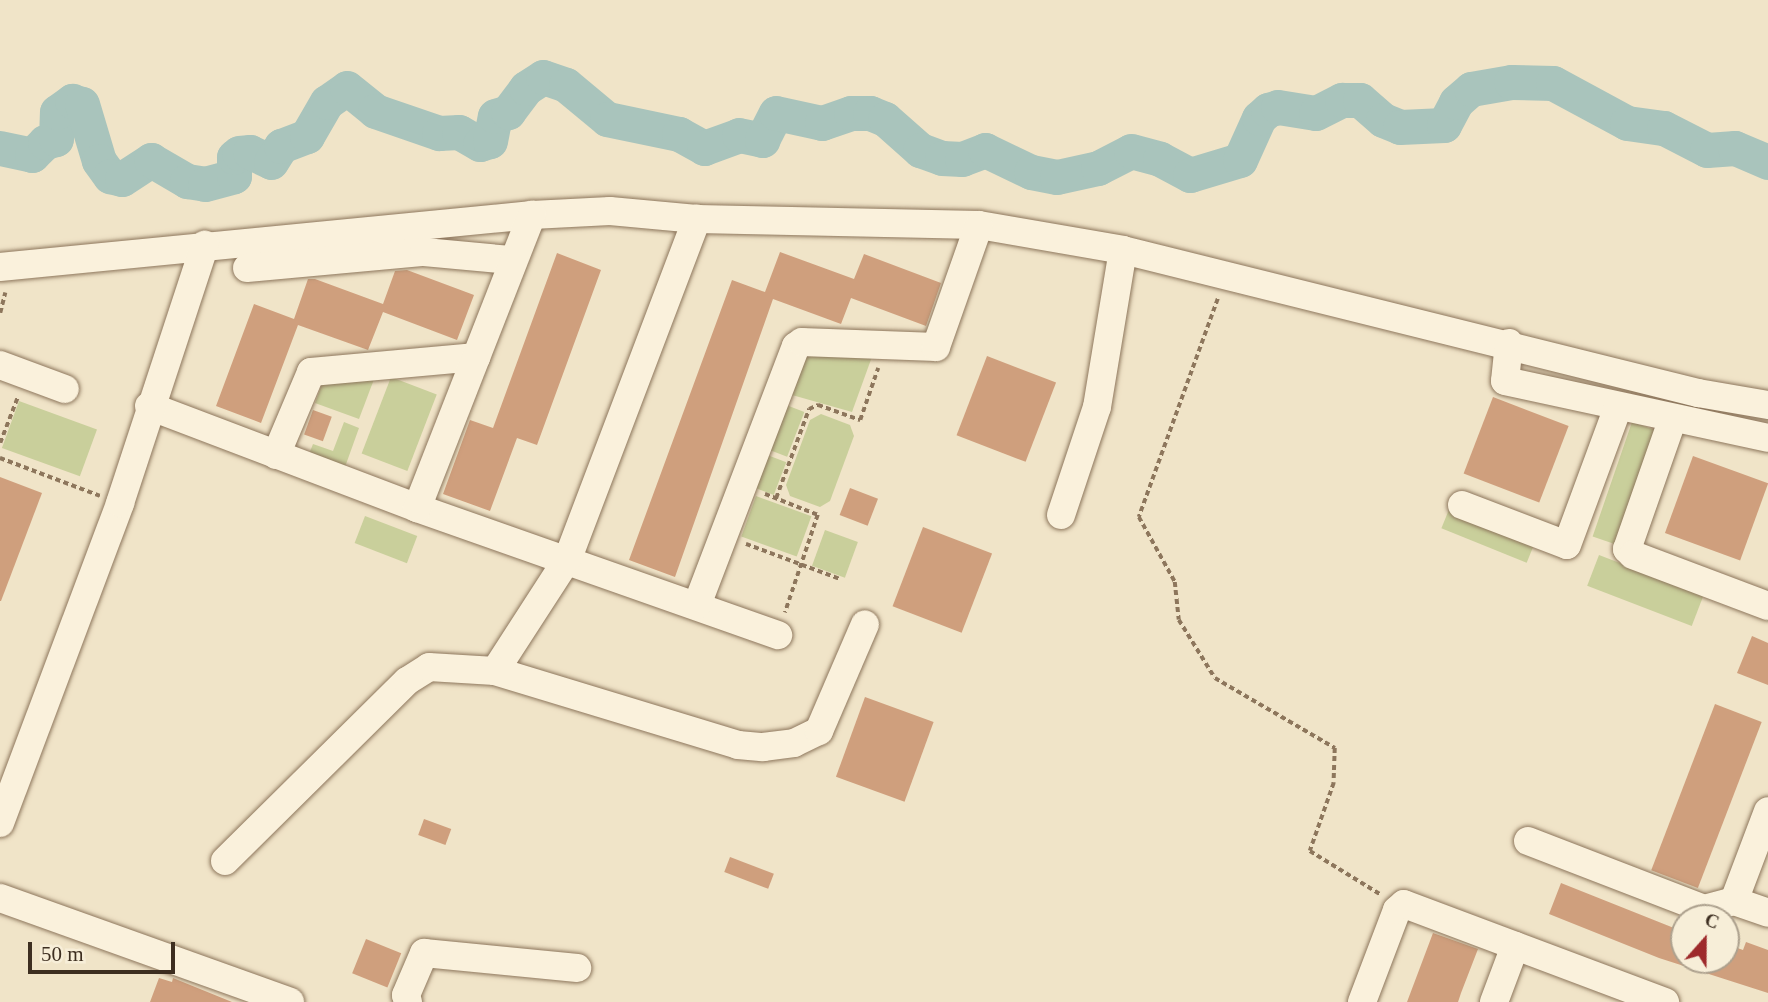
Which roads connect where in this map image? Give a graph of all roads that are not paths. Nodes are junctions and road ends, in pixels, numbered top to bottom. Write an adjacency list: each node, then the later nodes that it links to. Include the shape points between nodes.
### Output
1 (532, 215): 2 (street, via 610,211); 4 (street); 6 (street)
2 (697, 219): 3 (street); 22 (street)
3 (979, 225): 5 (street); 23 (street, via 936,347 802,342 796,346)
4 (205, 245): 8 (street); 14 (street)
5 (1123, 250): 9 (street); 21 (street, via 1097,407)
6 (511, 260): 7 (street, via 424,252); 10 (street)
7 (247, 268)
8 (3, 280)
9 (1508, 344): 13 (street, via 1698,393); 15 (street, via 1505,381)
10 (475, 357): 18 (street, via 311,372); 20 (street)
11 (0, 365): 12 (street)
12 (65, 389)
13 (1768, 405)
14 (149, 406): 18 (street); 28 (street, via 120,503)
15 (1618, 407): 16 (street); 19 (street, via 1566,545)
16 (1673, 418): 17 (street); 24 (street, via 1627,549)
17 (1768, 438)
18 (276, 455): 20 (street)
19 (1462, 505)
20 (417, 508): 22 (street)
21 (1061, 515)
22 (568, 558): 23 (street); 27 (street)
23 (697, 605): 26 (street)
24 (1768, 606)
25 (865, 624): 27 (street, via 819,731 794,743 773,746 738,745)
26 (778, 635)
27 (495, 671): 31 (street, via 429,667 407,681)
28 (2, 811)
29 (1768, 811): 33 (street)
30 (1528, 842): 33 (street, via 1704,909)
31 (225, 861)
32 (0, 898): 37 (street)
33 (1734, 901): 34 (street)
34 (1768, 913)
35 (1515, 946): 39 (street, via 1399,905); 40 (street); 41 (street)
36 (576, 968): 38 (street, via 424,953 406,995)
37 (290, 1002)
38 (408, 1002)
39 (1362, 1002)
40 (1493, 1002)
41 (1665, 1002)

